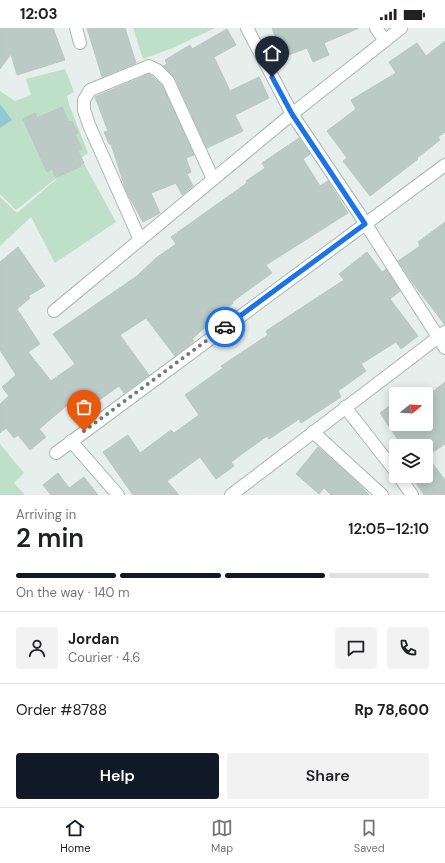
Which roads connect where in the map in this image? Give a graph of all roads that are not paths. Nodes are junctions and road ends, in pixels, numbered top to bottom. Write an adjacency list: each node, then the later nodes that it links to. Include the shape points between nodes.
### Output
1 (76, 28): 6 (street)
2 (247, 28): 7 (street)
3 (376, 28): 5 (street)
4 (401, 28): 5 (street)
5 (385, 41): 7 (street)
6 (80, 43)
7 (292, 114): 9 (street); 10 (street)
8 (445, 166): 10 (street)
9 (213, 179): 11 (street); 11 (street, via 168,81 157,70 148,66 90,90 84,100 89,125)
10 (365, 224): 13 (street); 17 (street)
11 (140, 240): 12 (street)
12 (54, 311)
13 (441, 335): 14 (street); 15 (street)
14 (445, 348)
15 (345, 407): 16 (street); 19 (street)
16 (313, 432): 21 (street); 23 (street)
17 (71, 441): 18 (street); 22 (street)
18 (56, 453)
19 (389, 463)
20 (404, 483): 24 (street)
21 (236, 493)
22 (118, 495)
23 (382, 495)
24 (412, 495)

